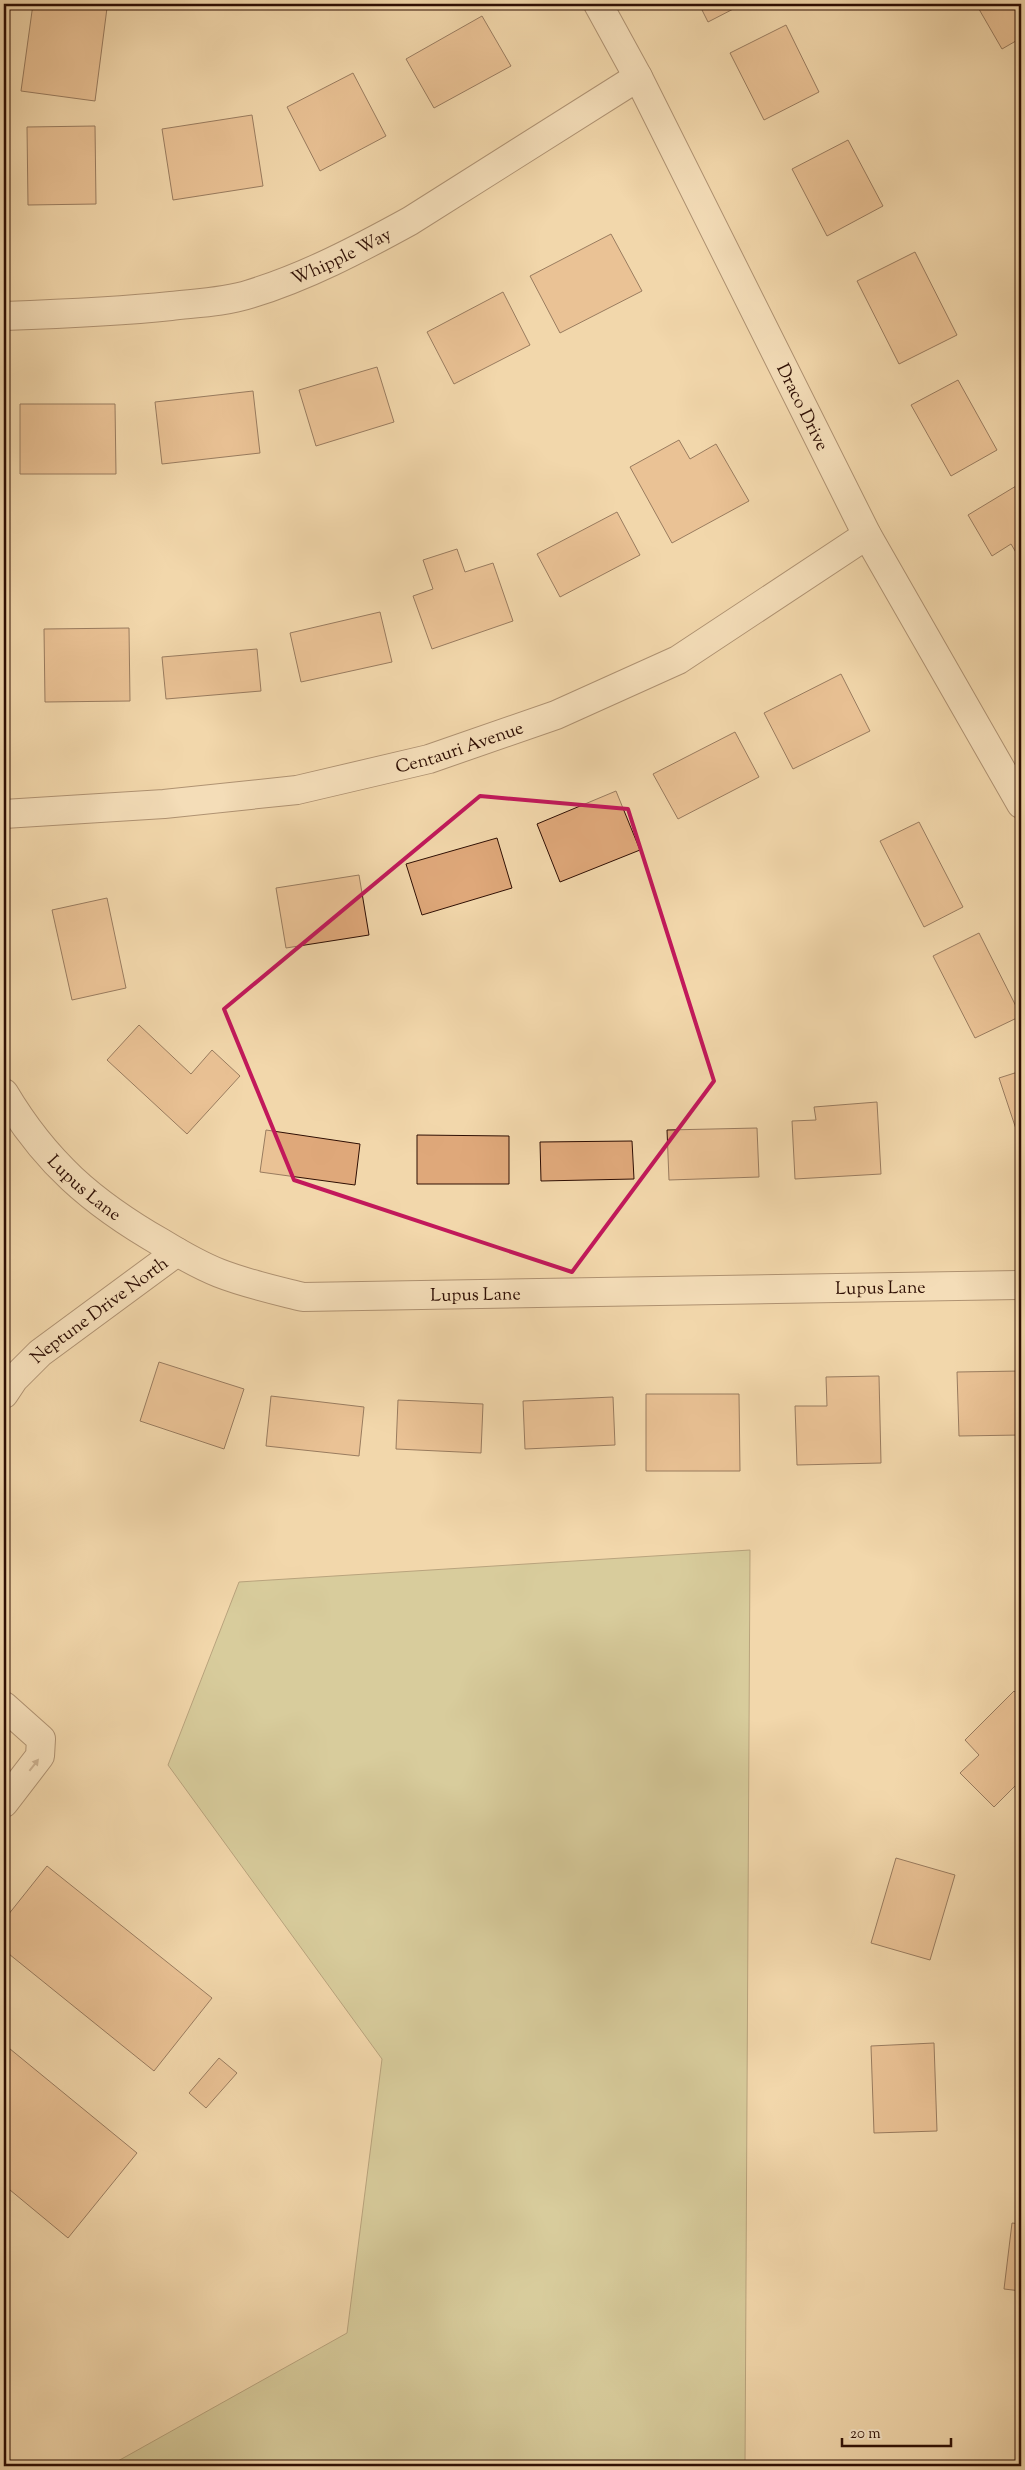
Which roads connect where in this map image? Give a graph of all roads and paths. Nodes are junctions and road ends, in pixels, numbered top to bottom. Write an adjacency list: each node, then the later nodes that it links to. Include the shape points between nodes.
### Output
1 (598, 4): 2 (street, Draco Drive)
2 (638, 77): 3 (street, Whipple Way, via 410,221 290,280 249,294 204,303 115,312); 4 (street, Draco Drive)
3 (4, 316)
4 (867, 535): 5 (street, Draco Drive); 6 (street, Centauri Avenue, via 678,660 556,715 429,759 297,790 164,804)
5 (1021, 804)
6 (4, 814)
7 (4, 1093): 8 (street, Lupus Lane, via 37,1143 66,1176 101,1205)
8 (177, 1252): 9 (street, Lupus Lane, via 218,1273 260,1288 304,1297); 10 (street, Neptune Drive North, via 40,1353)
9 (1021, 1285)
10 (4, 1394)
11 (4, 1706): 12 (street, one-way to 11, via 40,1756 41,1739)
12 (4, 1803)

